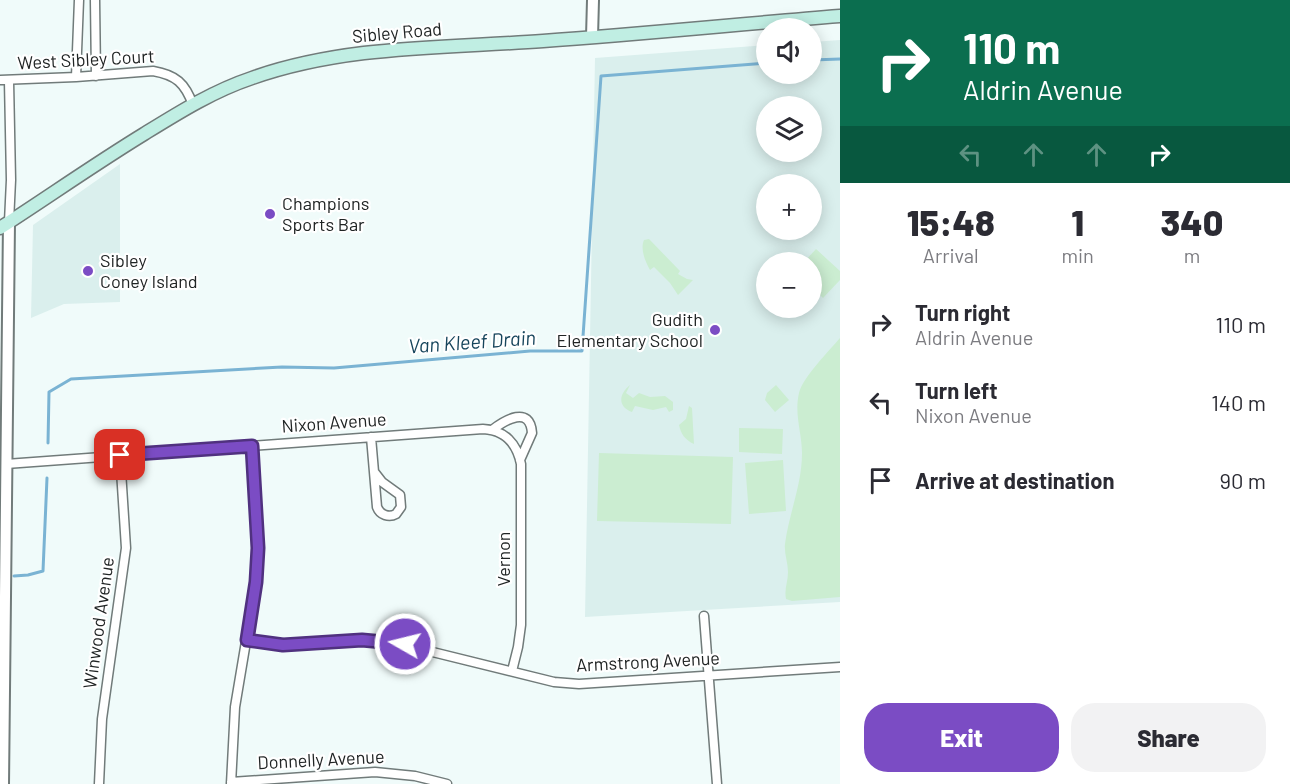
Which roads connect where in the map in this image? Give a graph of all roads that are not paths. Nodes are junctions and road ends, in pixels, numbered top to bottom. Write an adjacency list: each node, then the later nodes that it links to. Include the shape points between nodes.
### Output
1 (79, 0): 7 (street)
2 (95, 0): 6 (street)
3 (593, 0): 5 (street)
4 (840, 16): 5 (main road, Sibley Road)
5 (592, 38): 9 (main road, Sibley Road, via 330,57 250,78)
6 (96, 76): 7 (street, West Sibley Court); 9 (street, West Sibley Court, via 144,70 164,73 185,86)
7 (76, 77): 8 (street, West Sibley Court)
8 (4, 80): 10 (street, via 11,180)
9 (193, 105): 10 (main road, Sibley Road)
10 (4, 225): 16 (street)
11 (492, 430): 12 (street, Nixon Avenue); 15 (street, Vernon, via 516,446); 15 (street, via 515,417 528,421 532,433)
12 (371, 437): 13 (street, Nixon Avenue); 17 (street)
13 (252, 446): 14 (street, Nixon Avenue); 20 (street, via 258,548)
14 (120, 455): 16 (street, Nixon Avenue); 27 (street, Winwood Avenue, via 126,548 102,719)
15 (520, 460): 23 (street, Vernon, via 520,625)
16 (6, 464): 18 (street)
17 (375, 473): 17 (street, via 378,511 389,516 396,514 401,507 400,495)
18 (3, 510): 21 (street)
19 (704, 616): 24 (street)
20 (247, 640): 23 (street, Armstrong Avenue, via 283,645 388,641); 25 (street, via 235,707)
21 (2, 663): 26 (street)
22 (840, 667): 24 (street, Armstrong Avenue)
23 (512, 672): 24 (street, Armstrong Avenue, via 579,684)
24 (710, 676): 29 (street)
25 (231, 783): 28 (street, Donnelly Avenue, via 375,772)
26 (3, 784)
27 (99, 784)
28 (447, 784)
29 (717, 784)

